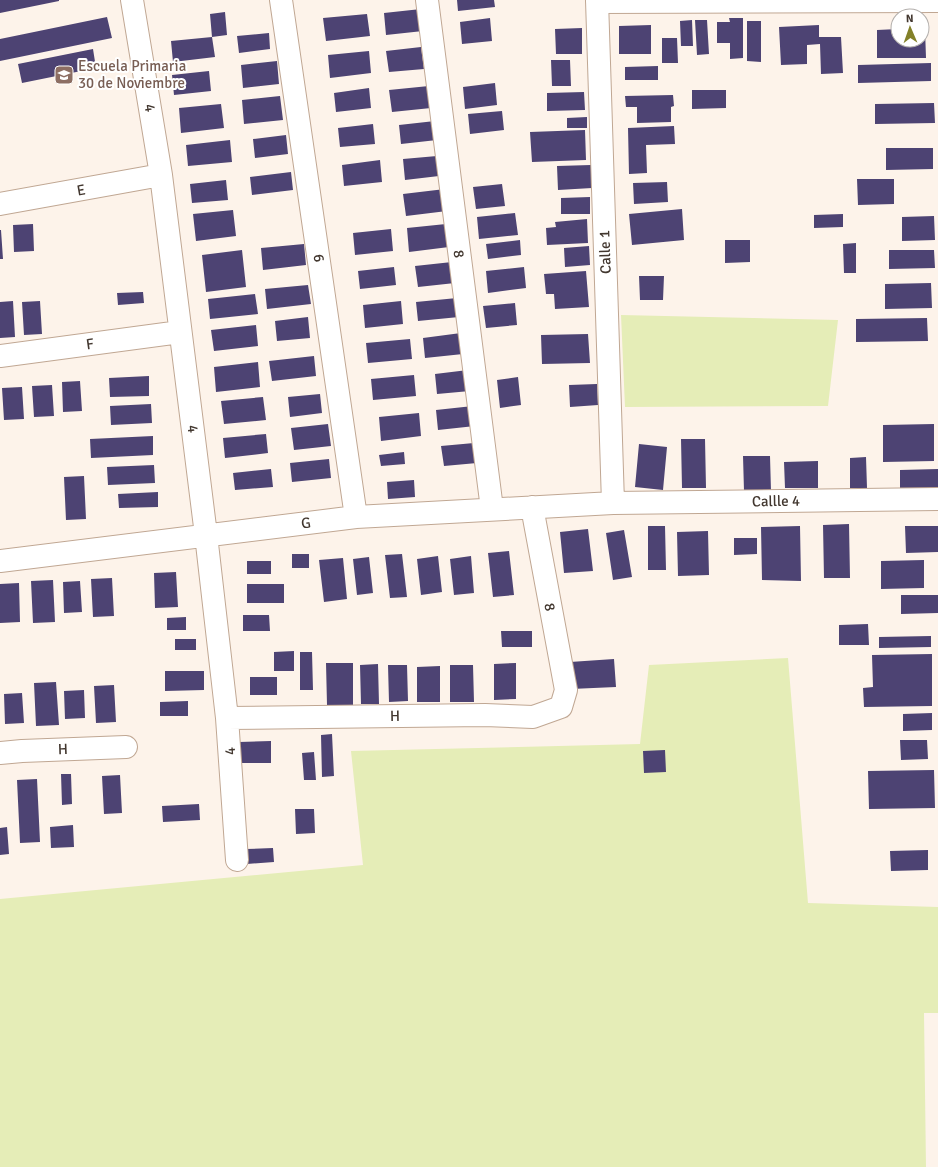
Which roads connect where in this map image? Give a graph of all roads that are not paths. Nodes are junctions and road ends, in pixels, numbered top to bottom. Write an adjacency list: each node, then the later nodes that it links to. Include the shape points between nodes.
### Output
1 (132, 0): 6 (street, 4)
2 (281, 0): 14 (street, 6)
3 (426, 0): 13 (street, 8)
4 (597, 1): 5 (street); 11 (street, Calle 1)
5 (938, 1)
6 (161, 175): 7 (street, E); 8 (street, 4)
7 (0, 204)
8 (180, 332): 9 (street, F); 15 (street, 4)
9 (0, 356)
10 (938, 499): 11 (street, Callle 4)
11 (613, 503): 12 (street, G)
12 (532, 507): 13 (street, G); 17 (street, 8, via 566,690)
13 (492, 509): 14 (street, G)
14 (356, 517): 15 (street, G)
15 (206, 536): 16 (street, G); 18 (street, 4)
16 (0, 561)
17 (561, 707): 18 (street, H, via 533,717 485,715)
18 (227, 718): 21 (street, 4)
19 (126, 747): 20 (street, H)
20 (0, 753)
21 (237, 860)

